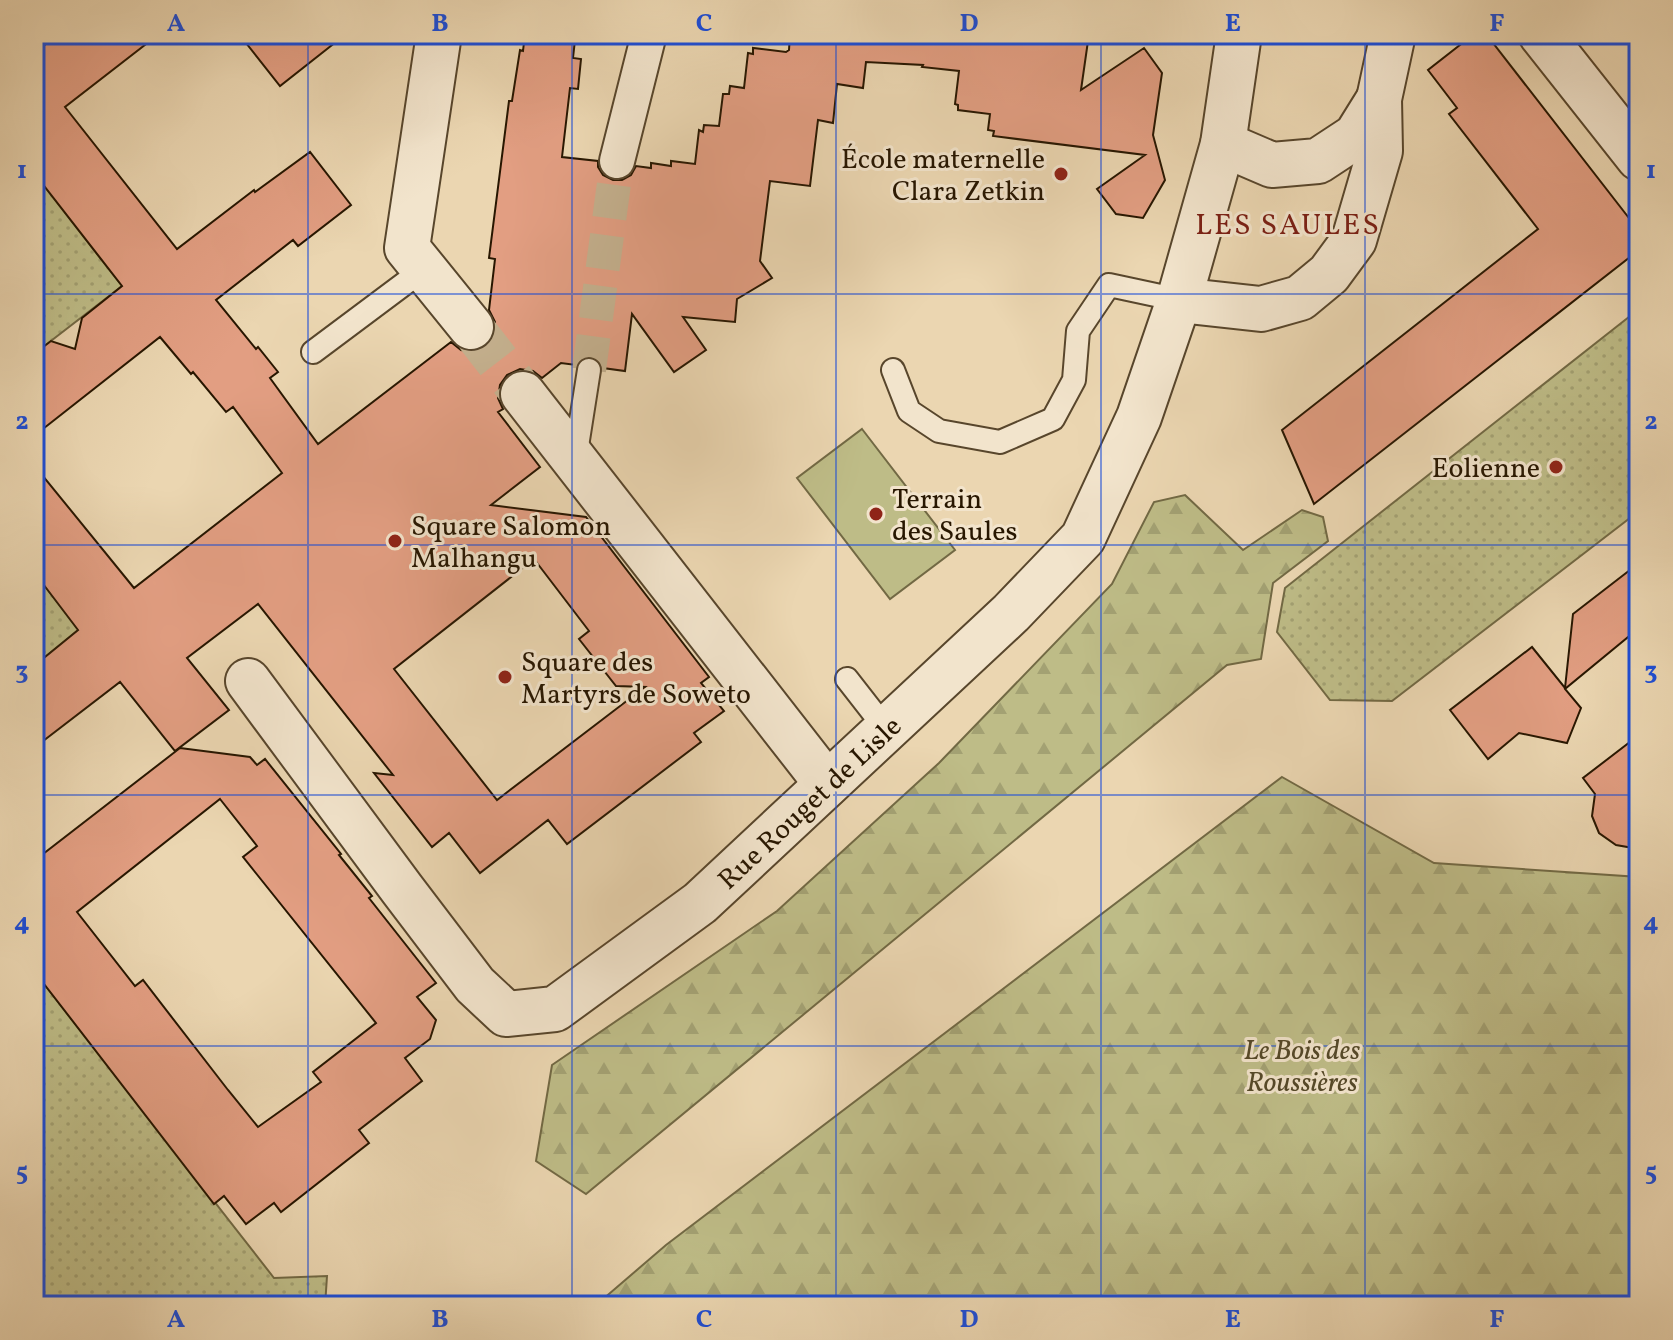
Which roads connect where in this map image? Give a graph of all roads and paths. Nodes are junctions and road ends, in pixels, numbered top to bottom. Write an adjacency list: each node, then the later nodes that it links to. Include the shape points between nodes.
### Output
1 (439, 34): 10 (street, via 407,248)
2 (649, 34): 9 (street)
3 (1239, 34): 7 (street, Rue Rouget de Lisle)
4 (1393, 34): 6 (street)
5 (1541, 34): 8 (street)
6 (1379, 99): 7 (street, via 1356,136 1318,161 1272,165); 11 (street, via 1376,166 1354,240 1329,274 1300,298 1261,309)
7 (1223, 144): 11 (street, Rue Rouget de Lisle)
8 (1639, 158)
9 (617, 161)
10 (424, 269): 12 (street); 13 (lane)
11 (1179, 300): 15 (lane, via 1109,285 1078,331 1074,380 1053,419 1000,442 939,431 909,411); 20 (street, Rue Rouget de Lisle, via 1139,417 1083,538)
12 (471, 327)
13 (313, 352)
14 (589, 370): 17 (lane)
15 (893, 370)
16 (523, 394): 17 (street)
17 (575, 460): 21 (street)
18 (847, 679): 20 (lane)
19 (248, 681): 21 (street, Rue Rouget de Lisle, via 475,985 506,1014 555,1009 700,903)
20 (886, 729): 21 (street, Rue Rouget de Lisle)
21 (827, 784)

